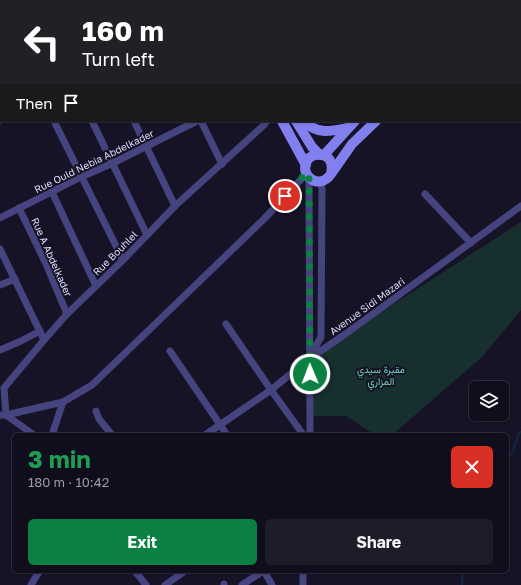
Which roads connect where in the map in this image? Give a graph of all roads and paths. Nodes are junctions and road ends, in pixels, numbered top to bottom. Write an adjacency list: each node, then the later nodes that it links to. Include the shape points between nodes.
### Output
1 (54, 122): 19 (street)
2 (92, 122): 15 (street)
3 (134, 122): 13 (street)
4 (194, 122): 13 (street, Rue Ould Nebia Abdelkader)
5 (201, 122): 16 (street)
6 (266, 122): 16 (street, Rue Bouhlel)
7 (282, 122): 17 (main road)
8 (297, 122): 14 (main road, via 312,147)
9 (303, 122): 12 (main road, via 322,131 332,132)
10 (354, 122): 12 (main road)
11 (375, 122): 18 (main road, via 352,144)
12 (347, 128): 14 (main road)
13 (147, 147): 15 (street, Rue Ould Nebia Abdelkader); 23 (street)
14 (321, 155): 17 (main road, via 310,157); 18 (main road, via 330,161)
15 (113, 163): 19 (street, Rue Ould Nebia Abdelkader); 27 (street)
16 (222, 164): 23 (street, Rue Bouhlel)
17 (307, 172): 20 (main road, via 316,181); 40 (street); 42 (street, via 264,219 92,385)
18 (331, 174): 20 (main road)
19 (81, 177): 21 (street, Rue Ould Nebia Abdelkader); 30 (street)
20 (321, 181): 40 (street, via 321,337)
21 (52, 192): 25 (street, Rue Ould Nebia Abdelkader); 33 (street)
22 (425, 194): 28 (street)
23 (175, 206): 27 (street, Rue Bouhlel)
24 (521, 206): 28 (street, Avenue Sidi Mazari)
25 (19, 208): 26 (street, Rue Ould Nebia Abdelkader); 34 (street, Rue A Abdelkader)
26 (0, 218)
27 (147, 235): 30 (street, Rue Bouhlel)
28 (470, 243): 40 (street, Avenue Sidi Mazari)
29 (0, 249): 31 (street)
30 (123, 260): 33 (street, Rue Bouhlel)
31 (15, 279): 32 (street); 36 (street)
32 (0, 285)
33 (96, 286): 34 (street, Rue Bouhlel)
34 (67, 314): 37 (street, Rue Bouhlel)
35 (226, 324): 41 (street)
36 (40, 331): 37 (street); 38 (street)
37 (44, 340): 44 (street, Rue Bouhlel, via 4,388)
38 (0, 350)
39 (170, 351): 45 (street)
40 (309, 359): 41 (street, Avenue Sidi Mazari); 46 (street)
41 (270, 390): 45 (street, Avenue Sidi Mazari); 52 (street)
42 (63, 402): 44 (street); 48 (street)
43 (96, 411): 49 (street)
44 (3, 415): 47 (street)
45 (220, 425): 50 (street, Avenue Sidi Mazari); 51 (street)
46 (310, 432)
47 (31, 433)
48 (53, 433)
49 (110, 433)
50 (208, 433)
51 (226, 433)
52 (300, 433)
53 (39, 573): 59 (street)
54 (137, 573): 60 (street)
55 (182, 573): 61 (street)
56 (260, 573): 62 (street)
57 (264, 573): 63 (street)
58 (303, 573): 64 (street)
59 (31, 585)
60 (146, 585)
61 (165, 585)
62 (242, 585)
63 (272, 585)
64 (303, 585)

